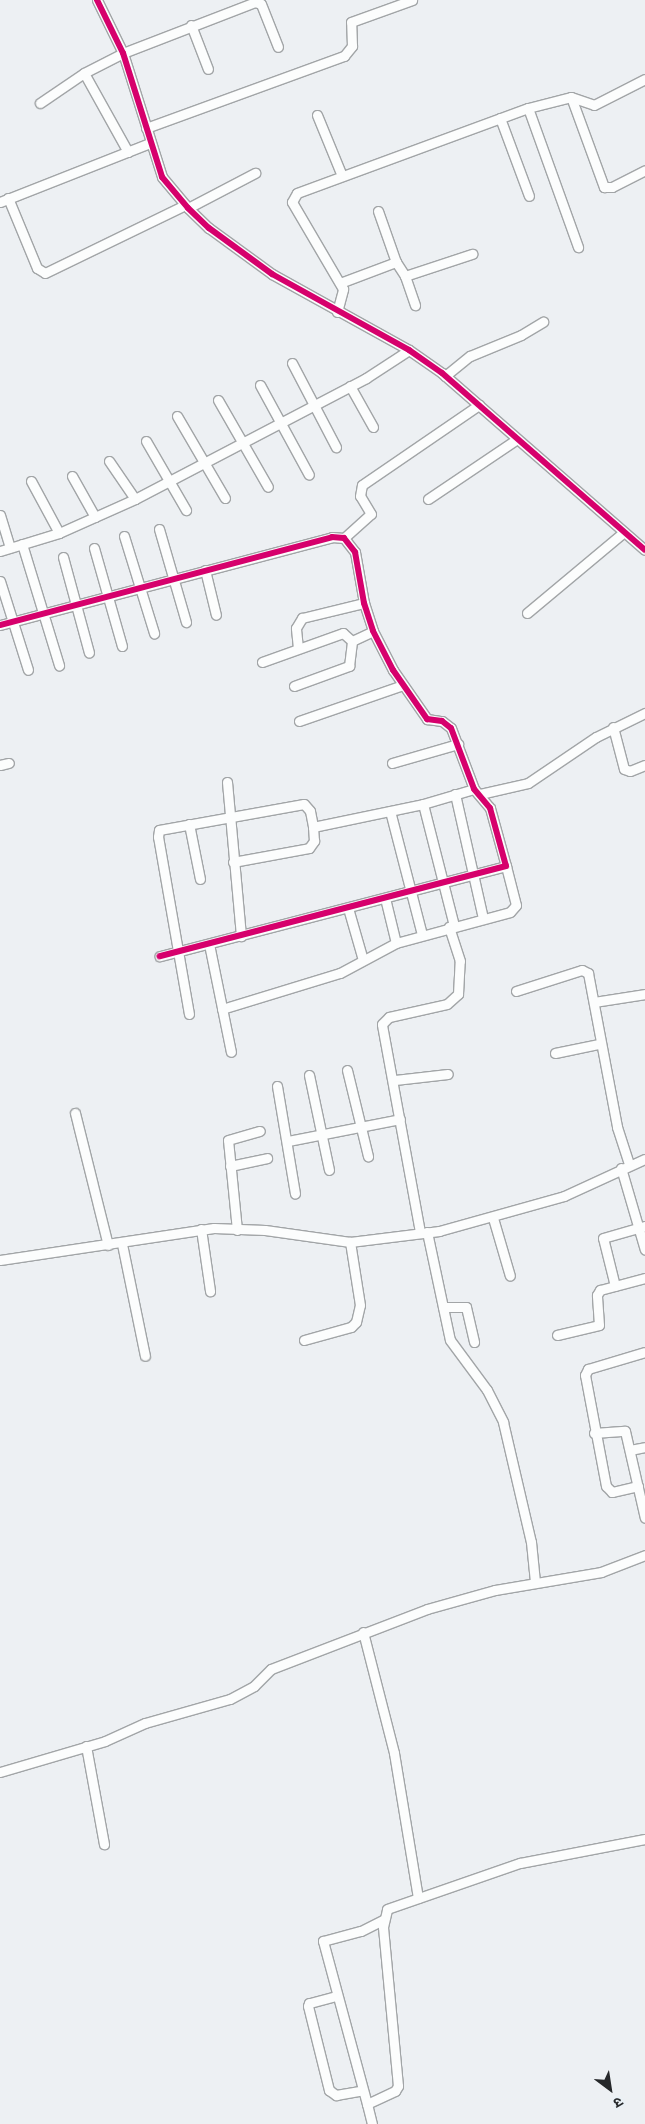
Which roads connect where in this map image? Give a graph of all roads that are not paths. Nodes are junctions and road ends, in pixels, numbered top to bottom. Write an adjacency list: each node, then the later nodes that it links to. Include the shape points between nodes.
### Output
1 (97, 0): 5 (street)
2 (412, 0): 14 (street, via 351,22 352,46 344,56)
3 (190, 25): 4 (street, via 258,2); 5 (street); 6 (street)
4 (278, 47)
5 (123, 53): 7 (street); 14 (street)
6 (208, 69)
7 (84, 73): 10 (street); 16 (street)
8 (645, 78): 9 (street, via 594,105)
9 (571, 97): 11 (street); 17 (street, via 604,187 612,187)
10 (40, 103)
11 (528, 108): 13 (street); 24 (street)
12 (317, 115): 19 (street)
13 (500, 118): 19 (street); 20 (street)
14 (146, 128): 15 (street)
15 (150, 143): 16 (street); 22 (street, via 162,177)
16 (128, 152): 21 (street)
17 (645, 170)
18 (255, 173): 22 (street)
19 (342, 176): 28 (street, via 297,194 292,202)
20 (529, 196)
21 (2, 200): 22 (street, via 37,268 45,273)
22 (187, 206): 30 (street, via 245,257)
23 (378, 211): 26 (street)
24 (578, 247)
25 (472, 254): 27 (street)
26 (396, 262): 27 (street); 28 (street)
27 (405, 276): 29 (street)
28 (340, 283): 30 (street, via 343,296)
29 (415, 304)
30 (337, 312): 32 (street)
31 (543, 322): 34 (street, via 522,335 470,356)
32 (409, 350): 34 (street); 36 (street)
33 (292, 363): 39 (street)
34 (445, 376): 38 (street)
35 (260, 385): 41 (street)
36 (350, 386): 39 (street); 42 (street)
37 (218, 400): 45 (street)
38 (479, 405): 43 (street); 64 (street, via 362,485 360,496 371,514)
39 (315, 406): 41 (street); 46 (street)
40 (177, 416): 48 (street)
41 (281, 424): 45 (street); 49 (street)
42 (373, 428)
43 (517, 439): 56 (street); 61 (street)
44 (146, 441): 52 (street)
45 (241, 444): 48 (street); 53 (street)
46 (336, 446)
47 (109, 461): 55 (street)
48 (204, 463): 52 (street); 54 (street)
49 (309, 475)
50 (72, 476): 59 (street)
51 (31, 481): 62 (street)
52 (167, 482): 55 (street); 57 (street)
53 (268, 487)
54 (225, 498)
55 (134, 499): 59 (street)
56 (428, 499)
57 (186, 510)
58 (0, 515): 66 (street)
59 (95, 517): 62 (street)
60 (159, 529): 72 (street)
61 (624, 532): 68 (street); 79 (street)
62 (59, 533): 65 (street)
63 (124, 536): 74 (street)
64 (344, 538): 71 (street, via 332,537); 76 (street, via 355,552)
65 (22, 544): 66 (street); 78 (street)
66 (10, 548): 69 (street)
67 (94, 548): 75 (street)
68 (645, 550)
69 (0, 551)
70 (63, 556): 77 (street)
71 (205, 570): 72 (street); 80 (street)
72 (173, 578): 74 (street); 82 (street)
73 (0, 581): 81 (street)
74 (140, 587): 75 (street); 85 (street)
75 (107, 595): 77 (street); 87 (street)
76 (364, 603): 84 (street); 88 (street, via 302,618 296,628)
77 (75, 604): 78 (street); 89 (street)
78 (42, 612): 81 (street); 91 (street)
79 (527, 613)
80 (216, 615)
81 (11, 621): 83 (street); 92 (street)
82 (186, 622)
83 (0, 625)
84 (373, 631): 86 (street); 93 (street)
85 (154, 633)
86 (352, 641): 88 (street, via 344,633); 94 (street, via 349,666)
87 (122, 646)
88 (298, 648): 90 (street)
89 (89, 653)
90 (262, 662)
91 (59, 665)
92 (28, 670)
93 (403, 685): 96 (street); 98 (street, via 427,719 442,721 451,728)
94 (294, 686)
95 (645, 713): 97 (street)
96 (299, 721)
97 (613, 727): 100 (street, via 624,769 630,771); 102 (street, via 528,783)
98 (458, 744): 99 (street); 102 (street)
99 (392, 763)
100 (645, 765)
101 (227, 782): 106 (street)
102 (477, 791): 103 (street); 110 (street, via 490,808)
103 (456, 794): 104 (street); 111 (street)
104 (422, 804): 105 (street); 113 (street)
105 (390, 811): 108 (street); 114 (street)
106 (230, 818): 107 (street); 108 (street, via 304,804 310,812); 109 (street)
107 (189, 824): 112 (street); 123 (street, via 164,827 159,830 158,837)
108 (313, 828): 109 (street, via 314,841 309,848)
109 (233, 862): 120 (street)
110 (506, 866): 111 (street); 117 (street, via 515,908)
111 (474, 876): 113 (street); 117 (street)
112 (200, 879)
113 (442, 884): 114 (street); 118 (street)
114 (410, 892): 115 (street); 119 (street)
115 (385, 898): 116 (street); 121 (street)
116 (348, 908): 120 (street); 125 (street)
117 (484, 918): 118 (street)
118 (452, 926): 119 (street); 137 (street, via 460,961 460,988 454,1000 389,1017 382,1024)
119 (422, 935): 121 (street)
120 (241, 936): 122 (street)
121 (396, 943): 125 (street)
122 (209, 944): 123 (street); 129 (street)
123 (178, 952): 124 (street); 130 (street)
124 (160, 956)
125 (363, 960): 129 (street, via 332,976)
126 (516, 991): 128 (street, via 582,970 589,976)
127 (645, 994): 128 (street)
128 (594, 1002): 131 (street)
129 (222, 1009): 132 (street)
130 (189, 1014)
131 (599, 1044): 133 (street); 149 (street)
132 (231, 1052)
133 (555, 1053)
134 (347, 1070): 141 (street)
135 (448, 1074): 137 (street)
136 (309, 1075): 143 (street)
137 (394, 1080): 140 (street)
138 (277, 1086): 144 (street)
139 (75, 1113): 159 (street)
140 (400, 1120): 141 (street); 156 (street)
141 (360, 1128): 143 (street); 145 (street)
142 (260, 1131): 148 (street, via 228,1140)
143 (321, 1135): 144 (street); 150 (street)
144 (288, 1141): 151 (street)
145 (368, 1156)
146 (267, 1158): 148 (street)
147 (645, 1159): 149 (street)
148 (230, 1166): 155 (street)
149 (625, 1166): 152 (street, via 570,1194); 153 (street)
150 (329, 1170)
151 (295, 1194)
152 (492, 1218): 156 (street); 162 (street)
153 (642, 1227): 160 (street); 164 (street, via 603,1238)
154 (201, 1229): 155 (street); 158 (street); 165 (street)
155 (237, 1230): 157 (street, via 265,1230)
156 (423, 1232): 157 (street); 166 (street)
157 (350, 1242): 168 (street, via 360,1305 356,1322 351,1327)
158 (122, 1244): 159 (street); 171 (street)
159 (108, 1245): 161 (street)
160 (645, 1250)
161 (0, 1260)
162 (510, 1276)
163 (645, 1278): 164 (street)
164 (615, 1286): 167 (street, via 597,1292 599,1325)
165 (210, 1291)
166 (443, 1308): 169 (street, via 466,1307); 178 (street, via 454,1348 487,1390 503,1422 531,1542)
167 (557, 1335)
168 (304, 1340)
169 (474, 1342)
170 (645, 1352): 172 (street, via 585,1371)
171 (145, 1356)
172 (594, 1433): 174 (street, via 625,1431); 175 (street, via 608,1490)
173 (645, 1447): 174 (street)
174 (630, 1450): 175 (street)
175 (638, 1486): 176 (street)
176 (645, 1518)
177 (645, 1555): 178 (street, via 601,1572)
178 (535, 1582): 179 (street, via 449,1602)
179 (363, 1632): 180 (street, via 271,1669 254,1686 230,1699 145,1723); 184 (street, via 394,1753)
180 (86, 1746): 181 (street); 183 (street)
181 (0, 1772)
182 (645, 1839): 184 (street, via 520,1863)
183 (104, 1844)
184 (418, 1898): 185 (street, via 390,1907)
185 (383, 1920): 186 (street, via 361,1931 324,1940); 188 (street, via 398,2086 395,2091)
186 (336, 1996): 187 (street); 187 (street, via 308,2006 329,2090 336,2096)
187 (363, 2090): 188 (street)
188 (367, 2104): 189 (street)
189 (372, 2124)

